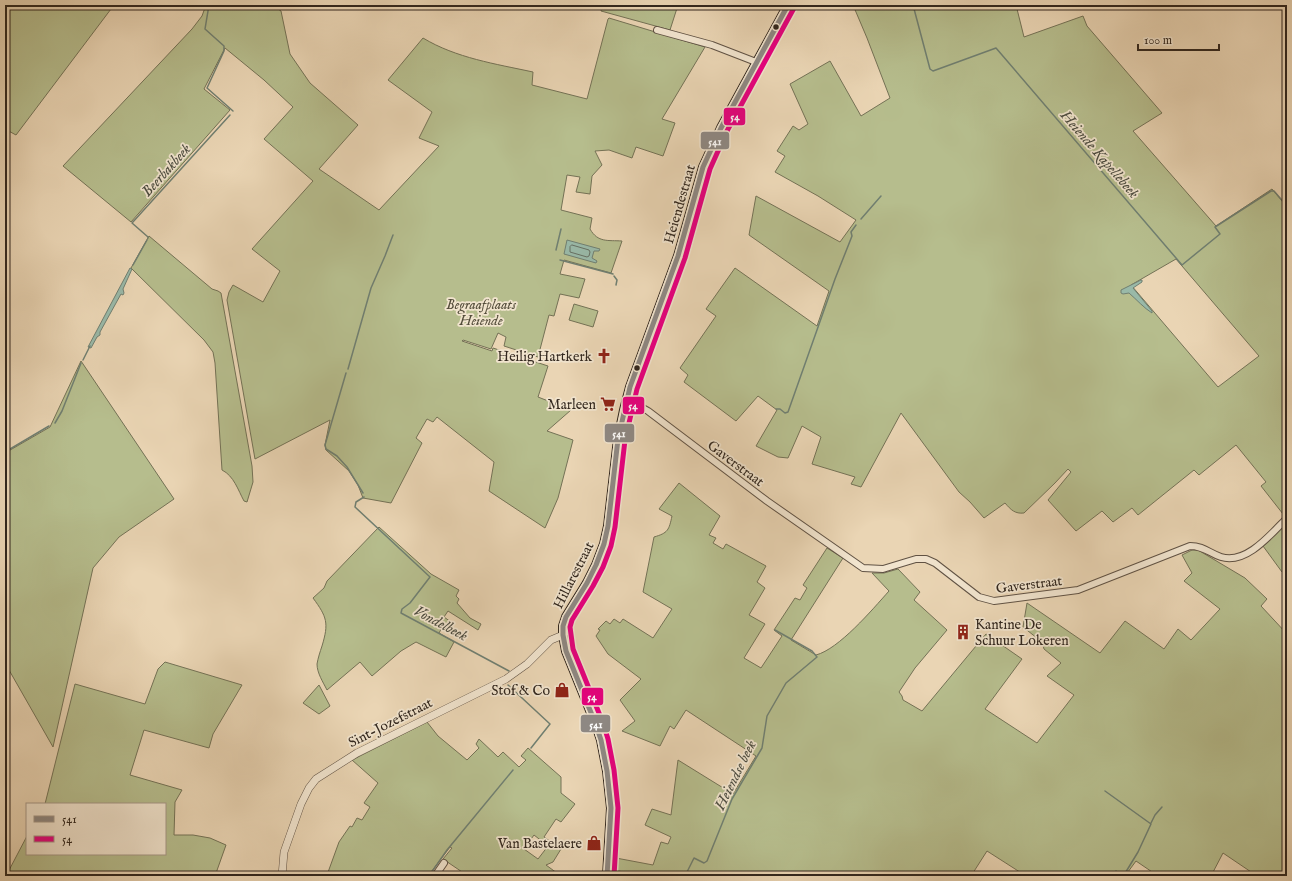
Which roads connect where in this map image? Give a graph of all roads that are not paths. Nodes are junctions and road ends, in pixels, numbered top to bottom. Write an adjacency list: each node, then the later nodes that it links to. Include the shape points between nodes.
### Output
1 (788, 5): 3 (main road, Heiendestraat)
2 (658, 30): 3 (street, via 712,45)
3 (756, 62): 4 (main road, Heiendestraat, via 720,128 703,167 678,256)
4 (627, 399): 5 (street, Gaverstraat, via 648,411 767,501 863,568 883,569 916,559 926,559 936,563 978,597 988,600 1078,590 1190,546 1201,547 1219,556 1234,559 1254,549); 6 (main road, Hillarestraat, via 618,439 611,508 604,544 592,573 566,617)
5 (1287, 518)
6 (563, 636): 8 (street, Sint-Jozefstraat, via 551,640 527,664 506,679 358,753 316,779 309,788 295,819 284,852); 10 (main road, Hillarestraat, via 566,651 593,717 605,756 611,808)
7 (444, 863): 9 (street)
8 (282, 876)
9 (434, 876)
10 (607, 876)

